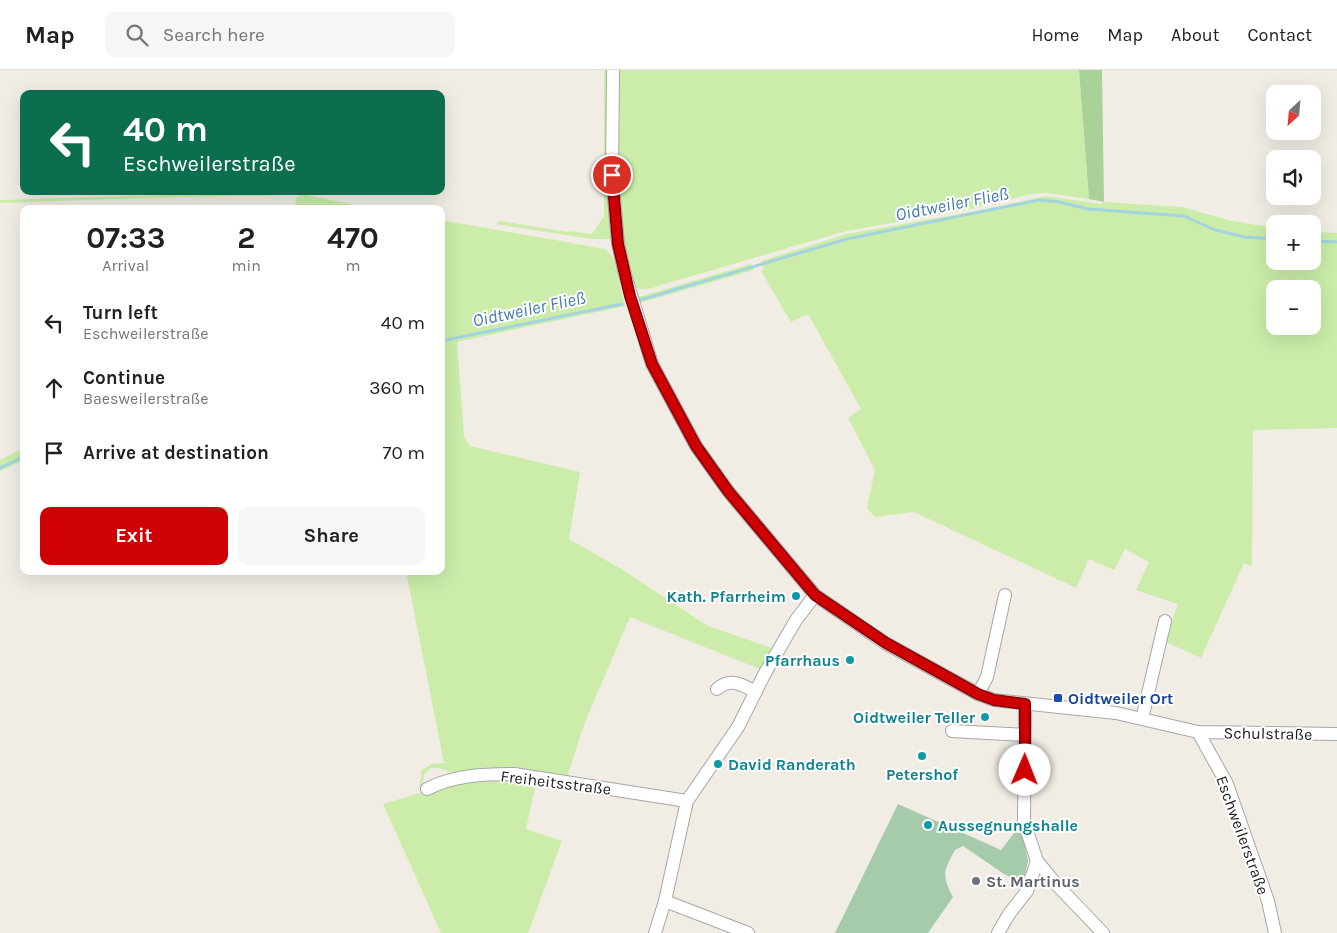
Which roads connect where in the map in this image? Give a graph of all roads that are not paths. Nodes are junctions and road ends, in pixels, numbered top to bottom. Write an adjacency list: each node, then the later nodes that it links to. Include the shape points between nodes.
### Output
1 (613, 70): 2 (street, via 612,175 618,244 630,296 652,364 696,446 728,491)
2 (815, 595): 6 (street, via 796,620); 7 (street, via 886,643)
3 (1005, 595): 7 (street, via 987,677)
4 (1166, 621): 9 (street)
5 (717, 689): 6 (street, via 733,682)
6 (756, 692): 15 (street, via 738,727)
7 (978, 694): 8 (street, via 994,700)
8 (1025, 704): 9 (street, via 1116,713); 13 (street)
9 (1142, 719): 11 (street)
10 (952, 731): 13 (street)
11 (1198, 732): 12 (street, Schulstraße); 22 (street, Eschweilerstraße, via 1227,784 1268,901)
12 (1337, 734)
13 (1025, 735): 16 (street, via 1024,822)
14 (427, 789): 15 (street, Freiheitsstraße, via 440,782 486,774 514,774)
15 (687, 801): 17 (street)
16 (1037, 861): 20 (street, via 1027,891); 21 (street)
17 (665, 901): 18 (street); 19 (street)
18 (655, 933)
19 (748, 933)
20 (998, 933)
21 (1103, 933)
22 (1275, 933)

